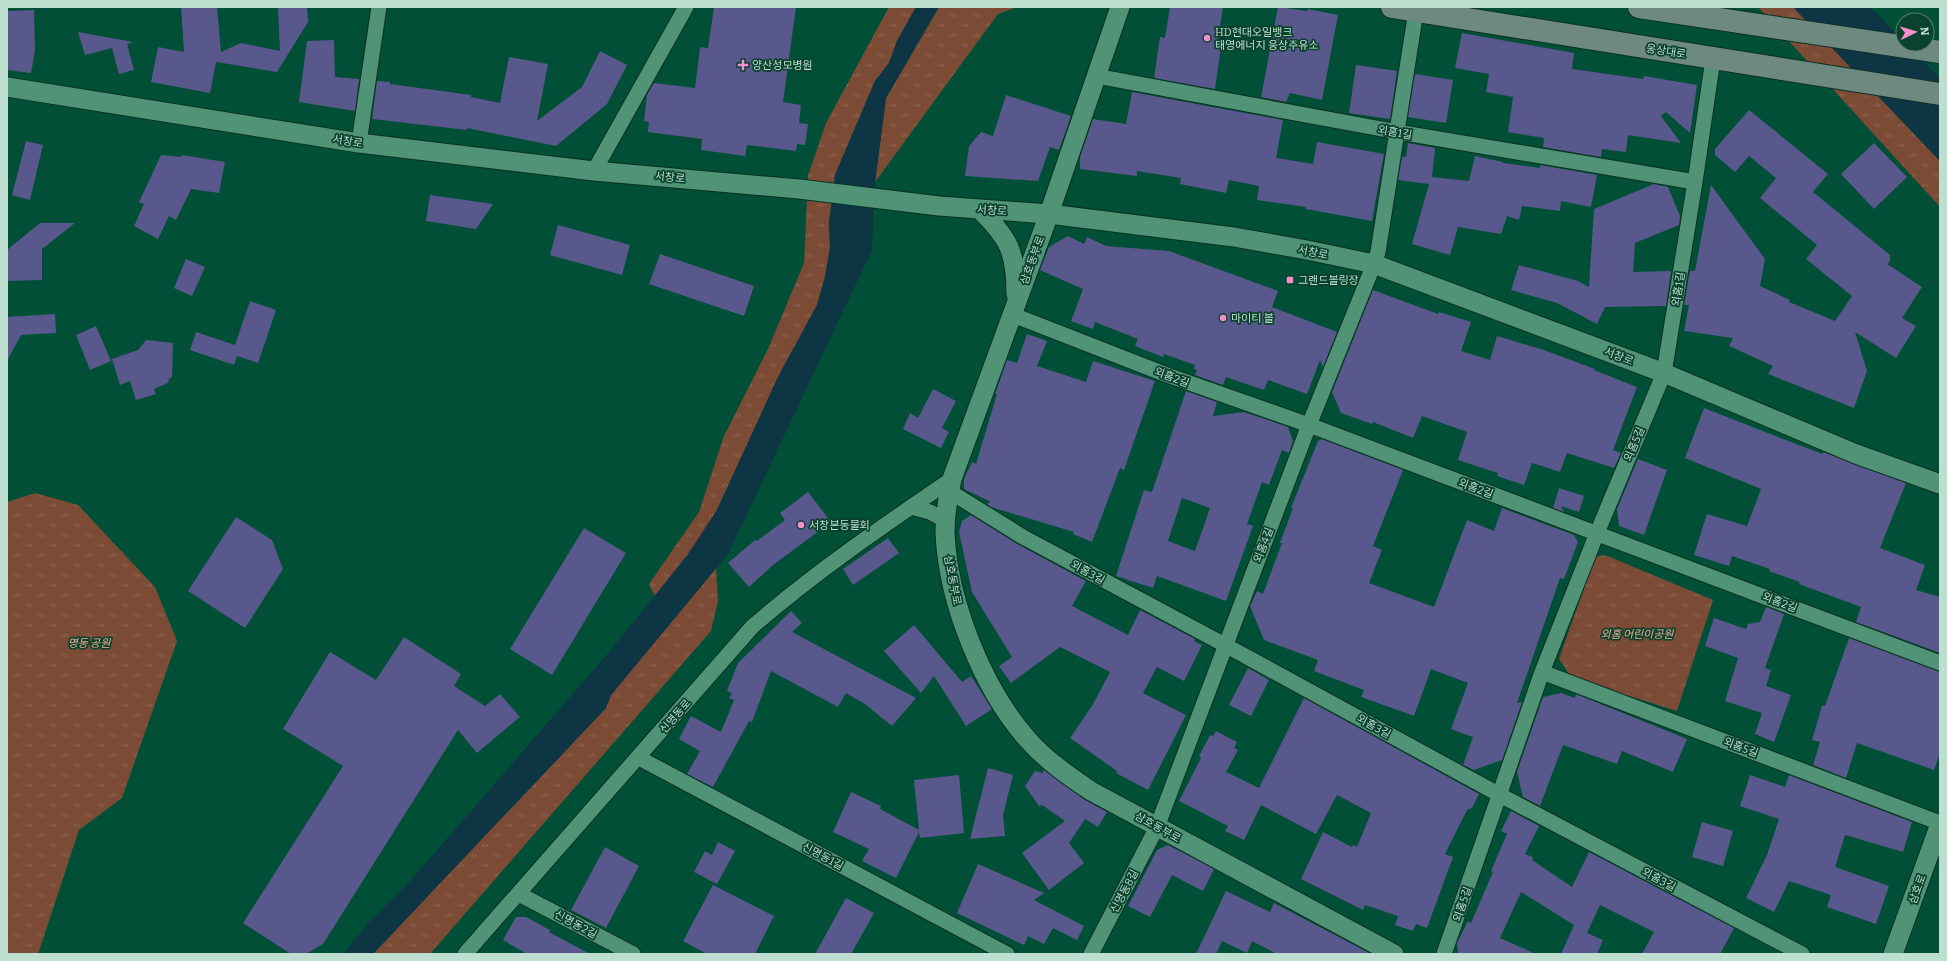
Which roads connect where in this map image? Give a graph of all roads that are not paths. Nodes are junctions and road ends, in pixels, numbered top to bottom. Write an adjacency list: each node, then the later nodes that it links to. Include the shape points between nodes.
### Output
1 (378, 7): 13 (street)
2 (686, 7): 14 (street)
3 (1120, 7): 9 (street, 삼호동부로)
4 (1392, 7): 6 (main road, 웅상대로)
5 (1639, 7): 7 (main road)
6 (1416, 11): 8 (main road, 웅상대로); 12 (street, 외홈4길)
7 (1939, 52)
8 (1713, 59): 11 (main road, 웅상대로); 15 (street, 외홈1길)
9 (1096, 76): 12 (street, 외홈1길); 17 (street, 삼호동부로)
10 (7, 87): 13 (street, 서창로)
11 (1940, 94)
12 (1398, 132): 15 (street, 외홈1길); 18 (street, 외홈4길)
13 (359, 143): 14 (street, 서창로)
14 (594, 170): 16 (street, 서창로)
15 (1696, 182): 20 (street, 외홈1길)
16 (980, 209): 17 (street, 서창로); 19 (street, via 999,228 1009,245 1014,262)
17 (1048, 214): 18 (street, 서창로, via 1234,237); 19 (street, 삼호동부로)
18 (1374, 264): 20 (street, 서창로); 21 (street, 외홈4길)
19 (1014, 309): 21 (street, 외홈2길, via 1167,375); 22 (street, 삼호동부로)
20 (1664, 373): 23 (street, 서창로, via 1856,454); 26 (street, 외홈5길)
21 (1309, 425): 26 (street, 외홈2길); 27 (street, 외홈4길)
22 (951, 484): 24 (street, 신명동로); 25 (street, 삼호동부로); 27 (street, 외홈3길, via 1023,537)
23 (1940, 484)
24 (911, 507): 25 (street, via 930,512); 30 (street, 신명동로, via 793,591 752,627)
25 (946, 521): 33 (street, 삼호동부로, via 950,570 959,611 986,678 1005,709 1029,741 1057,767 1091,791)
26 (1597, 533): 28 (street, 외홈2길); 29 (street, 외홈5길)
27 (1225, 645): 31 (street, 외홈3길); 33 (street, 외홈4길)
28 (1940, 663)
29 (1542, 672): 31 (street, 외홈5길); 32 (street, 외홈5길)
30 (638, 758): 34 (street, 신명동로); 37 (street, 신명동1길)
31 (1500, 795): 40 (street, 외홈5길); 41 (street, 외홈3길)
32 (1940, 823): 42 (street, 삼호로)
33 (1157, 827): 38 (street, 신명동8길); 39 (street, 삼호동부로)
34 (519, 894): 35 (street, 신명동로); 36 (street, 신명동2길)
35 (465, 954)
36 (633, 954)
37 (1007, 954)
38 (1091, 954)
39 (1394, 954)
40 (1444, 954)
41 (1802, 954)
42 (1893, 954)

